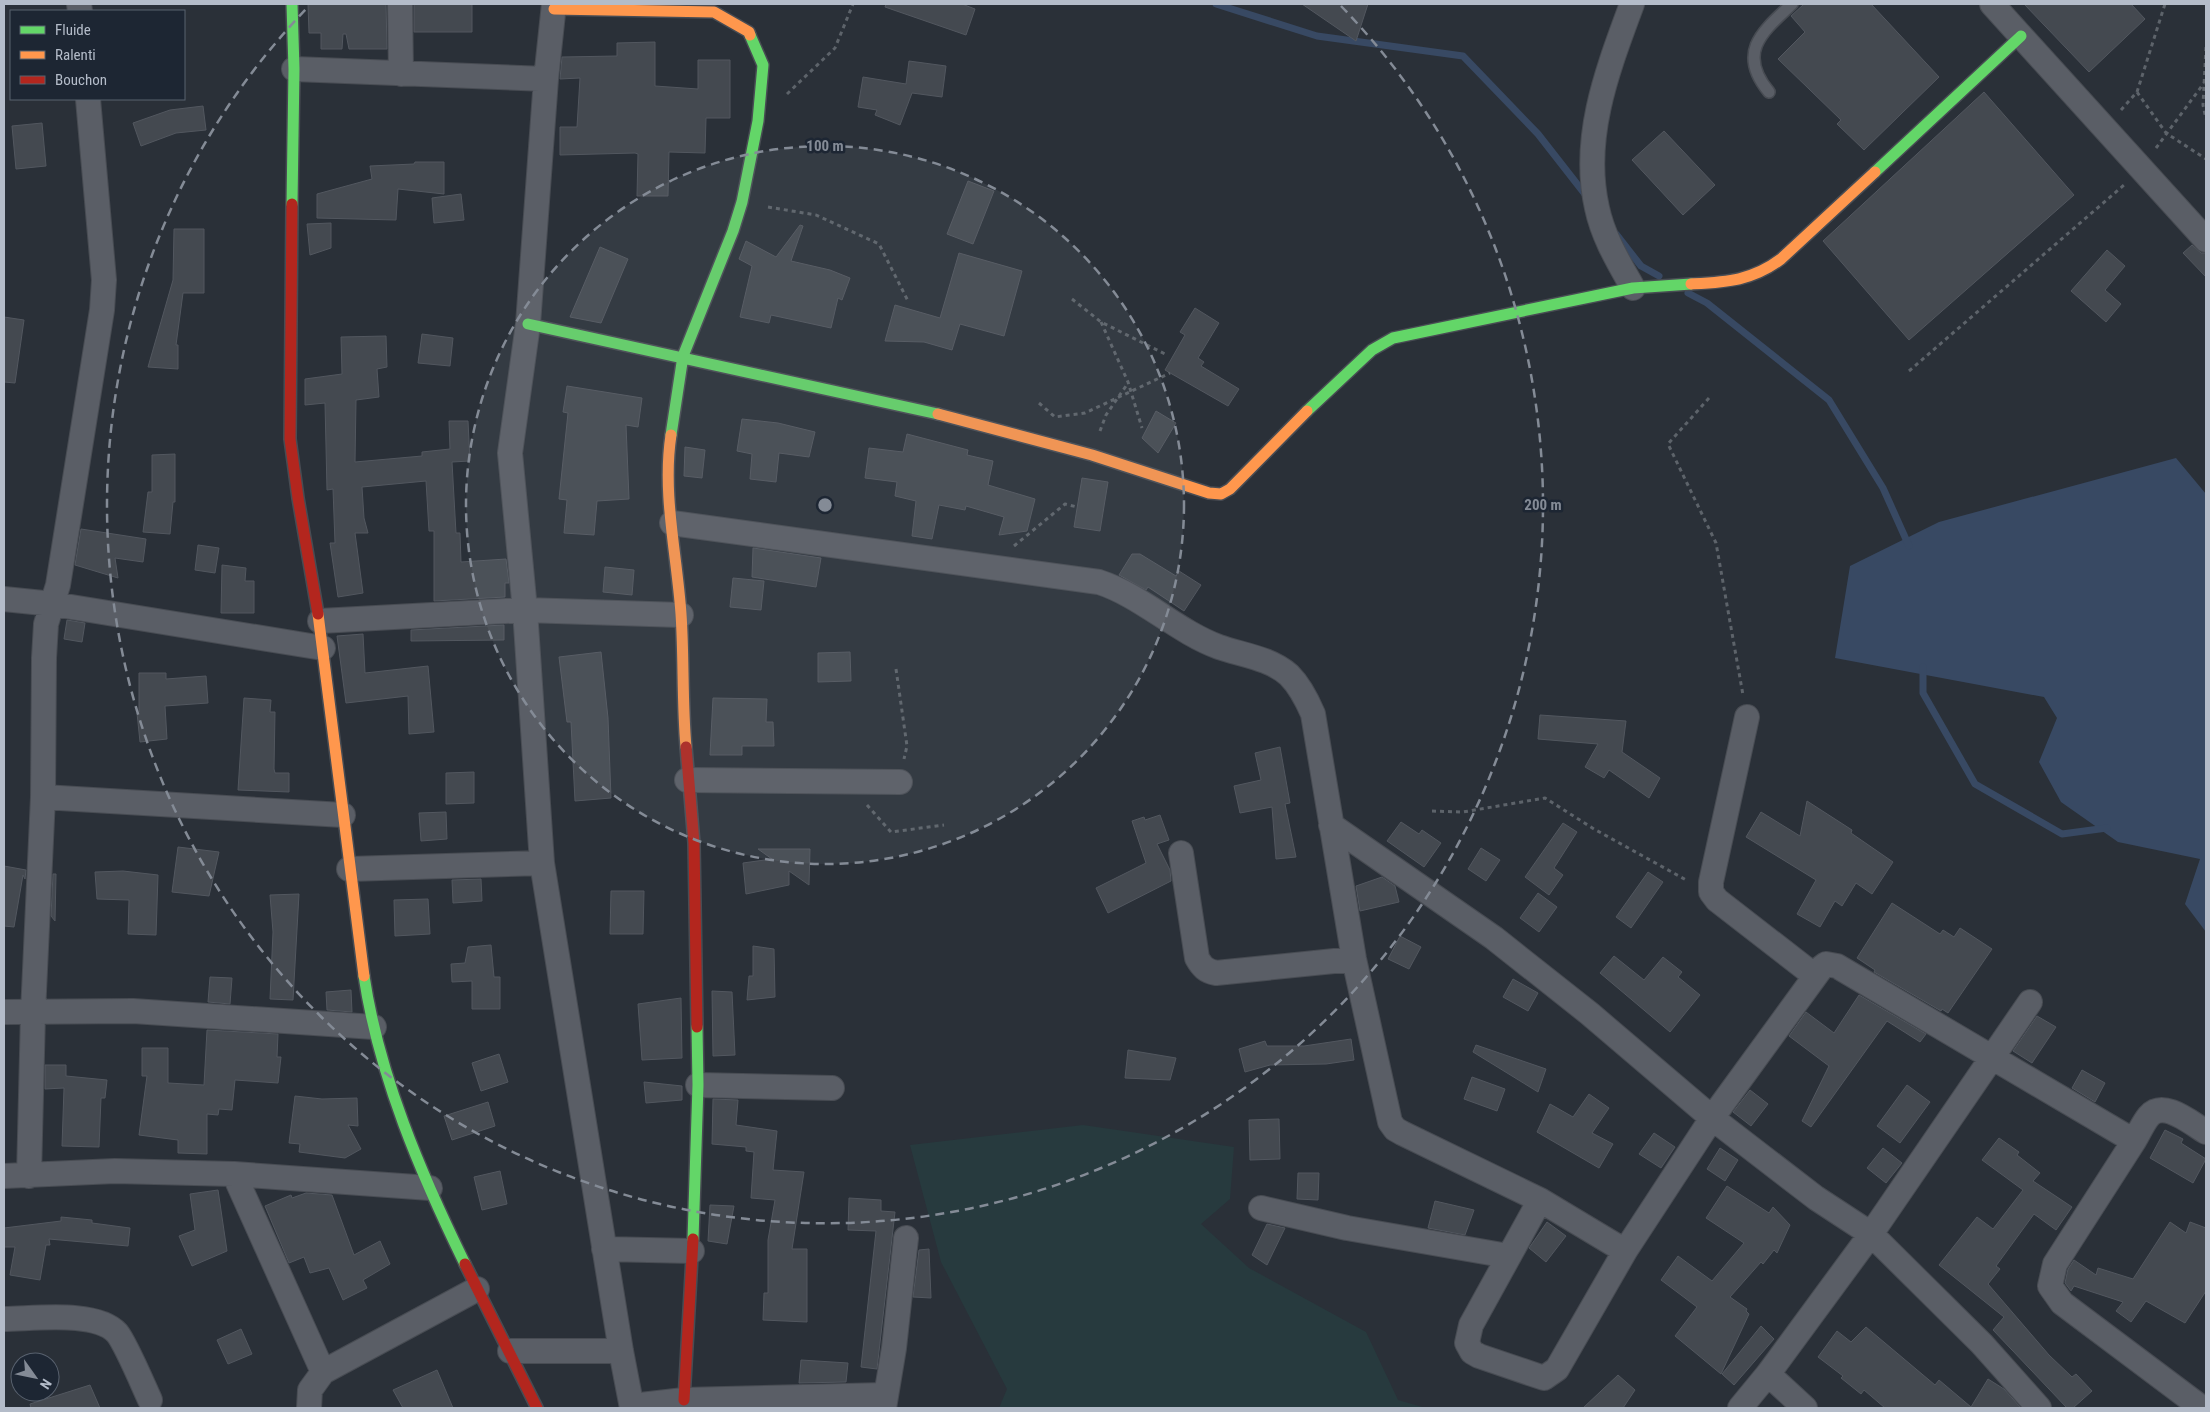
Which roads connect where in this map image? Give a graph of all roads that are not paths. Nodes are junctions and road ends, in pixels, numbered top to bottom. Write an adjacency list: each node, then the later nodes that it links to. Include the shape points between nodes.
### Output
1 (292, 4): 8 (street)
2 (400, 4): 9 (street)
3 (1632, 4): 14 (street, via 1600,95 1592,140 1592,178 1597,209 1610,245)
4 (1792, 4): 11 (lane, via 1763,31 1756,43 1756,70)
5 (1992, 4): 7 (street)
6 (554, 6): 10 (street); 16 (street, via 714,12 749,32 763,65 758,121 742,202)
7 (2021, 36): 13 (street); 14 (street, via 1765,272 1734,281)
8 (294, 69): 9 (street); 22 (street, via 289,438)
9 (401, 74): 10 (street)
10 (546, 79): 15 (street)
11 (1769, 92)
12 (88, 100): 19 (street, via 102,248 102,310 58,590)
13 (2206, 240)
14 (1632, 288): 16 (street, via 1393,338 1372,350 1230,489 1220,494 1092,454 906,405)
15 (528, 324): 16 (street); 20 (street, via 510,453)
16 (682, 356): 17 (street, via 668,457)
17 (672, 523): 21 (street); 29 (street, via 1099,582 1113,587 1193,636 1268,662 1289,675 1304,694 1313,714)
18 (4, 599): 19 (street)
19 (53, 604): 23 (street); 27 (street, via 46,624 44,658)
20 (525, 610): 21 (street); 22 (street); 31 (street)
21 (681, 615): 25 (street)
22 (320, 621): 23 (street)
23 (324, 648): 28 (street)
24 (1747, 717): 34 (street, via 1711,892 1716,900)
25 (687, 780): 26 (street); 40 (street, via 694,843)
26 (900, 782)
27 (43, 797): 28 (street); 37 (street)
28 (343, 816): 32 (street)
29 (1331, 825): 33 (street); 42 (street, via 1494,938 1590,1014)
30 (1181, 853): 33 (street, via 1197,958 1208,971 1216,973)
31 (542, 863): 32 (street); 53 (street)
32 (349, 869): 38 (street)
33 (1354, 959): 49 (street, via 1390,1122 1394,1128)
34 (1816, 976): 39 (street, via 1822,967 1831,964); 42 (street)
35 (2030, 1002): 39 (street)
36 (4, 1012): 37 (street)
37 (33, 1013): 38 (street, via 132,1012); 47 (street)
38 (374, 1027): 48 (street, via 393,1090)
39 (1992, 1058): 44 (street); 51 (street)
40 (698, 1085): 41 (street); 54 (street)
41 (832, 1088)
42 (1712, 1118): 51 (street, via 1816,1198); 55 (street)
43 (2206, 1132): 44 (street, via 2170,1111 2160,1110 2150,1115)
44 (2134, 1141): 66 (street, via 2055,1264 2050,1286 2062,1303)
45 (234, 1174): 47 (street, via 115,1171); 48 (street); 61 (street)
46 (4, 1176): 47 (street)
47 (29, 1176)
48 (430, 1188): 57 (street)
49 (1540, 1200): 55 (street); 56 (street)
50 (1261, 1208): 56 (street, via 1347,1228)
51 (1871, 1234): 62 (street); 72 (street, via 1982,1344)
52 (906, 1238): 65 (street, via 894,1348)
53 (604, 1249): 54 (street); 60 (street)
54 (692, 1251): 64 (street)
55 (1625, 1251): 56 (street, via 1557,1369 1544,1378 1479,1356 1467,1343 1471,1325)
56 (1508, 1256)
57 (477, 1289): 59 (street); 61 (street)
58 (4, 1320): 63 (street, via 87,1319 104,1325 118,1334)
59 (510, 1351): 60 (street); 69 (street)
60 (621, 1351): 67 (street)
61 (323, 1372): 68 (street, via 310,1390)
62 (1768, 1374): 70 (street); 71 (street)
63 (150, 1400)
64 (684, 1400): 65 (street); 67 (street)
65 (884, 1401)
66 (2202, 1402)
67 (632, 1407)
68 (308, 1408)
69 (537, 1408)
70 (1740, 1408)
71 (1805, 1408)
72 (2039, 1408)

